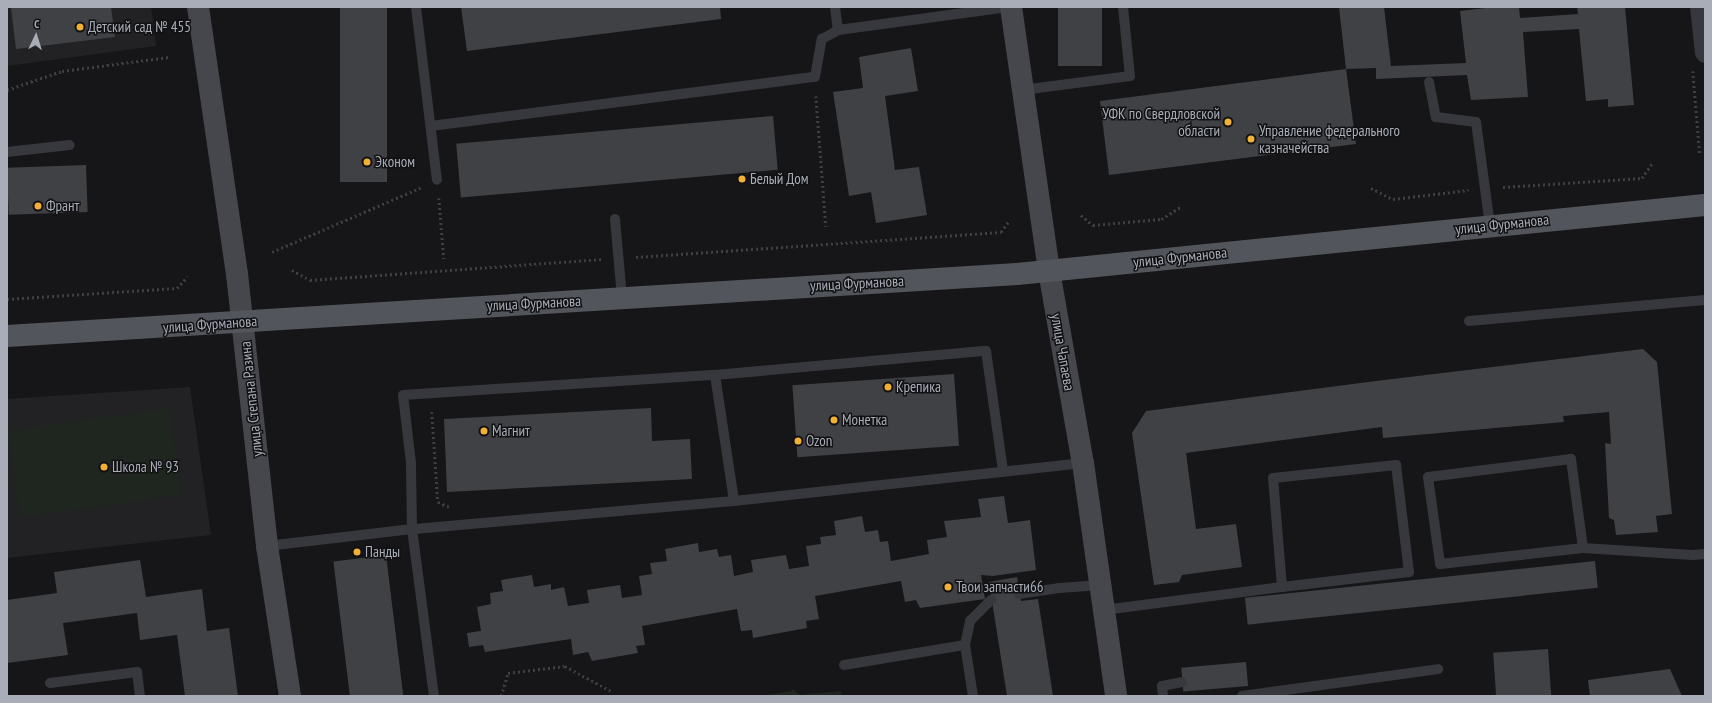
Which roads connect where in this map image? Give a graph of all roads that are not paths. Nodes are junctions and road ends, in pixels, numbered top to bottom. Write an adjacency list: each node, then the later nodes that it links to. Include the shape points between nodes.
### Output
1 (198, 7): 22 (main road, улица Степана Разина)
2 (416, 7): 12 (lane)
3 (835, 7): 8 (lane)
4 (1008, 7): 8 (lane)
5 (1012, 7): 11 (main road, улица Чапаева)
6 (1123, 7): 11 (lane, via 1130,76)
7 (1700, 7): 9 (street)
8 (838, 30): 12 (lane, via 822,39 815,77)
9 (1705, 53)
10 (1429, 82): 18 (lane, via 1436,117 1476,122)
11 (1022, 90): 19 (main road, улица Чапаева)
12 (431, 126): 15 (lane)
13 (70, 145): 14 (lane)
14 (7, 152)
15 (437, 180)
16 (1705, 205): 18 (main road, улица Фурманова)
17 (614, 219): 20 (lane)
18 (1490, 226): 19 (main road, улица Фурманова)
19 (1049, 271): 20 (main road, улица Фурманова); 26 (main road, улица Чапаева)
20 (622, 298): 22 (main road, улица Фурманова)
21 (1705, 300): 23 (lane)
22 (242, 321): 24 (main road, улица Фурманова); 30 (main road, улица Степана Разина)
23 (1469, 321)
24 (7, 336)
25 (715, 375): 27 (lane, via 986,351); 28 (lane); 29 (lane, via 403,395 411,462)
26 (1083, 464): 27 (lane); 33 (main road, улица Чапаева)
27 (1003, 471): 28 (lane)
28 (734, 501): 29 (lane)
29 (412, 529): 30 (lane); 45 (lane)
30 (268, 546): 44 (main road, улица Степана Разина)
31 (1583, 548): 31 (lane, via 1571,459 1428,477 1440,564); 32 (lane)
32 (1705, 554)
33 (1101, 585): 35 (lane); 37 (main road, улица Чапаева)
34 (1282, 587): 34 (lane, via 1273,478 1396,465 1409,572); 37 (lane)
35 (1019, 594)
36 (991, 600): 38 (lane, via 970,621)
37 (1104, 610): 47 (main road, улица Чапаева)
38 (965, 645): 39 (lane); 46 (lane)
39 (844, 665)
40 (1438, 669): 49 (lane)
41 (1182, 682): 48 (lane, via 1162,686)
42 (50, 683): 43 (lane, via 137,672)
43 (140, 696)
44 (290, 696)
45 (434, 696)
46 (973, 696)
47 (1116, 696)
48 (1164, 696)
49 (1242, 696)

